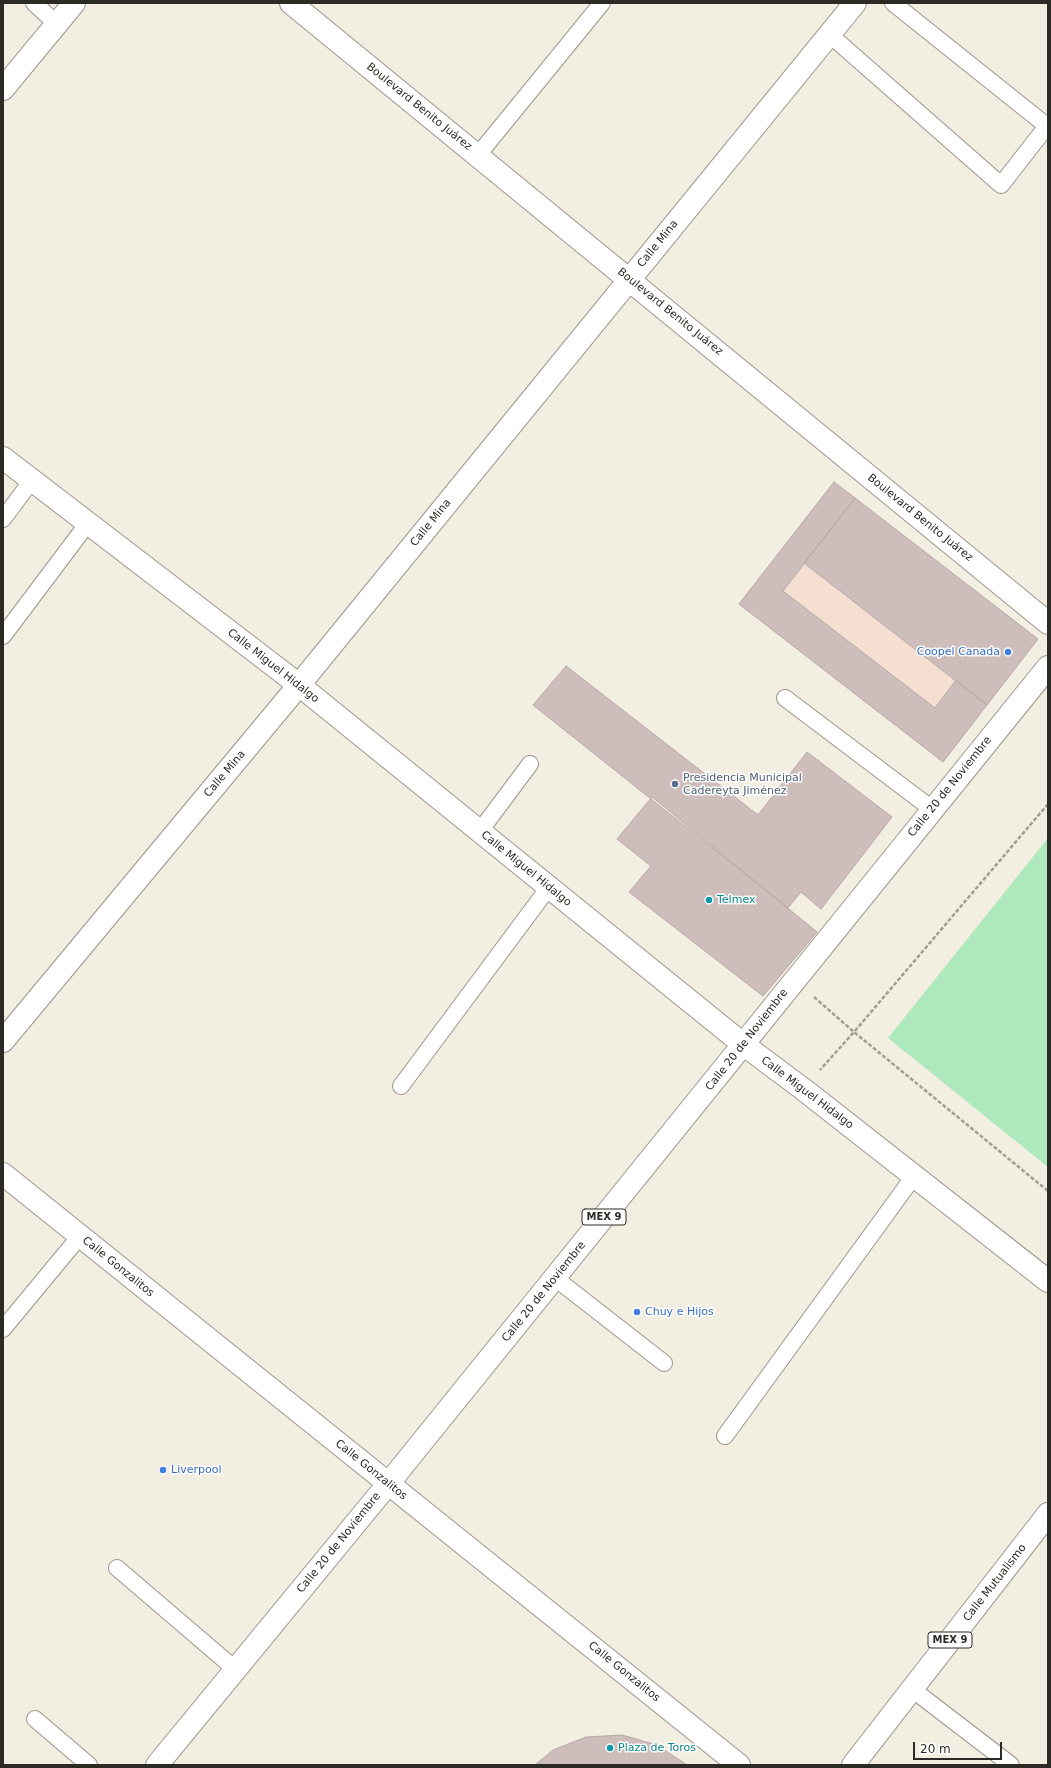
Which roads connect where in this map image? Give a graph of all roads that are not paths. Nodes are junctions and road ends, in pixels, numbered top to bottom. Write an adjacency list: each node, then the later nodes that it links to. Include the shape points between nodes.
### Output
1 (34, 3): 7 (lane)
2 (74, 3): 7 (street)
3 (291, 3): 11 (street, Boulevard Benito Juárez)
4 (602, 3): 11 (lane)
5 (855, 3): 8 (street, Calle Mina)
6 (893, 3): 10 (lane)
7 (57, 24): 9 (street)
8 (829, 34): 10 (lane, via 1001,185); 12 (street, Calle Mina)
9 (3, 89)
10 (1047, 125)
11 (478, 155): 12 (street, Boulevard Benito Juárez)
12 (629, 279): 17 (street, Boulevard Benito Juárez); 20 (street, Calle Mina)
13 (3, 458): 14 (street, Calle Miguel Hidalgo)
14 (32, 480): 15 (lane); 16 (street, Calle Miguel Hidalgo)
15 (3, 520)
16 (88, 523): 18 (lane); 20 (street, Calle Miguel Hidalgo)
17 (1048, 623)
18 (3, 636)
19 (1048, 667): 23 (street, Calle 20 de Noviembre / MEX 9)
20 (299, 685): 24 (street, Calle Miguel Hidalgo); 26 (street, Calle Mina)
21 (785, 698): 23 (lane)
22 (530, 764): 24 (lane)
23 (932, 809): 27 (street, Calle 20 de Noviembre / MEX 9)
24 (480, 831): 25 (street, Calle Miguel Hidalgo)
25 (549, 887): 27 (street, Calle Miguel Hidalgo); 28 (lane)
26 (3, 1041)
27 (744, 1045): 30 (street, Calle Miguel Hidalgo); 32 (street, Calle 20 de Noviembre / MEX 9)
28 (401, 1086)
29 (3, 1174): 31 (street, Calle Gonzalitos)
30 (914, 1176): 33 (street, Calle Miguel Hidalgo); 36 (lane)
31 (80, 1236): 34 (lane); 37 (street, Calle Gonzalitos)
32 (555, 1278): 35 (lane); 37 (street, Calle 20 de Noviembre / MEX 9)
33 (1048, 1281)
34 (3, 1329)
35 (664, 1363)
36 (725, 1436)
37 (388, 1484): 40 (street, Calle 20 de Noviembre / MEX 9); 45 (street, Calle Gonzalitos)
38 (1048, 1514): 41 (street, Calle Mutualismo / MEX 9)
39 (117, 1568): 40 (lane)
40 (235, 1669): 44 (street, Calle 20 de Noviembre / MEX 9)
41 (912, 1689): 46 (street, Calle Mutualismo / MEX 9); 47 (lane)
42 (35, 1719): 43 (lane)
43 (89, 1765)
44 (157, 1765)
45 (739, 1765)
46 (853, 1765)
47 (1011, 1765)

